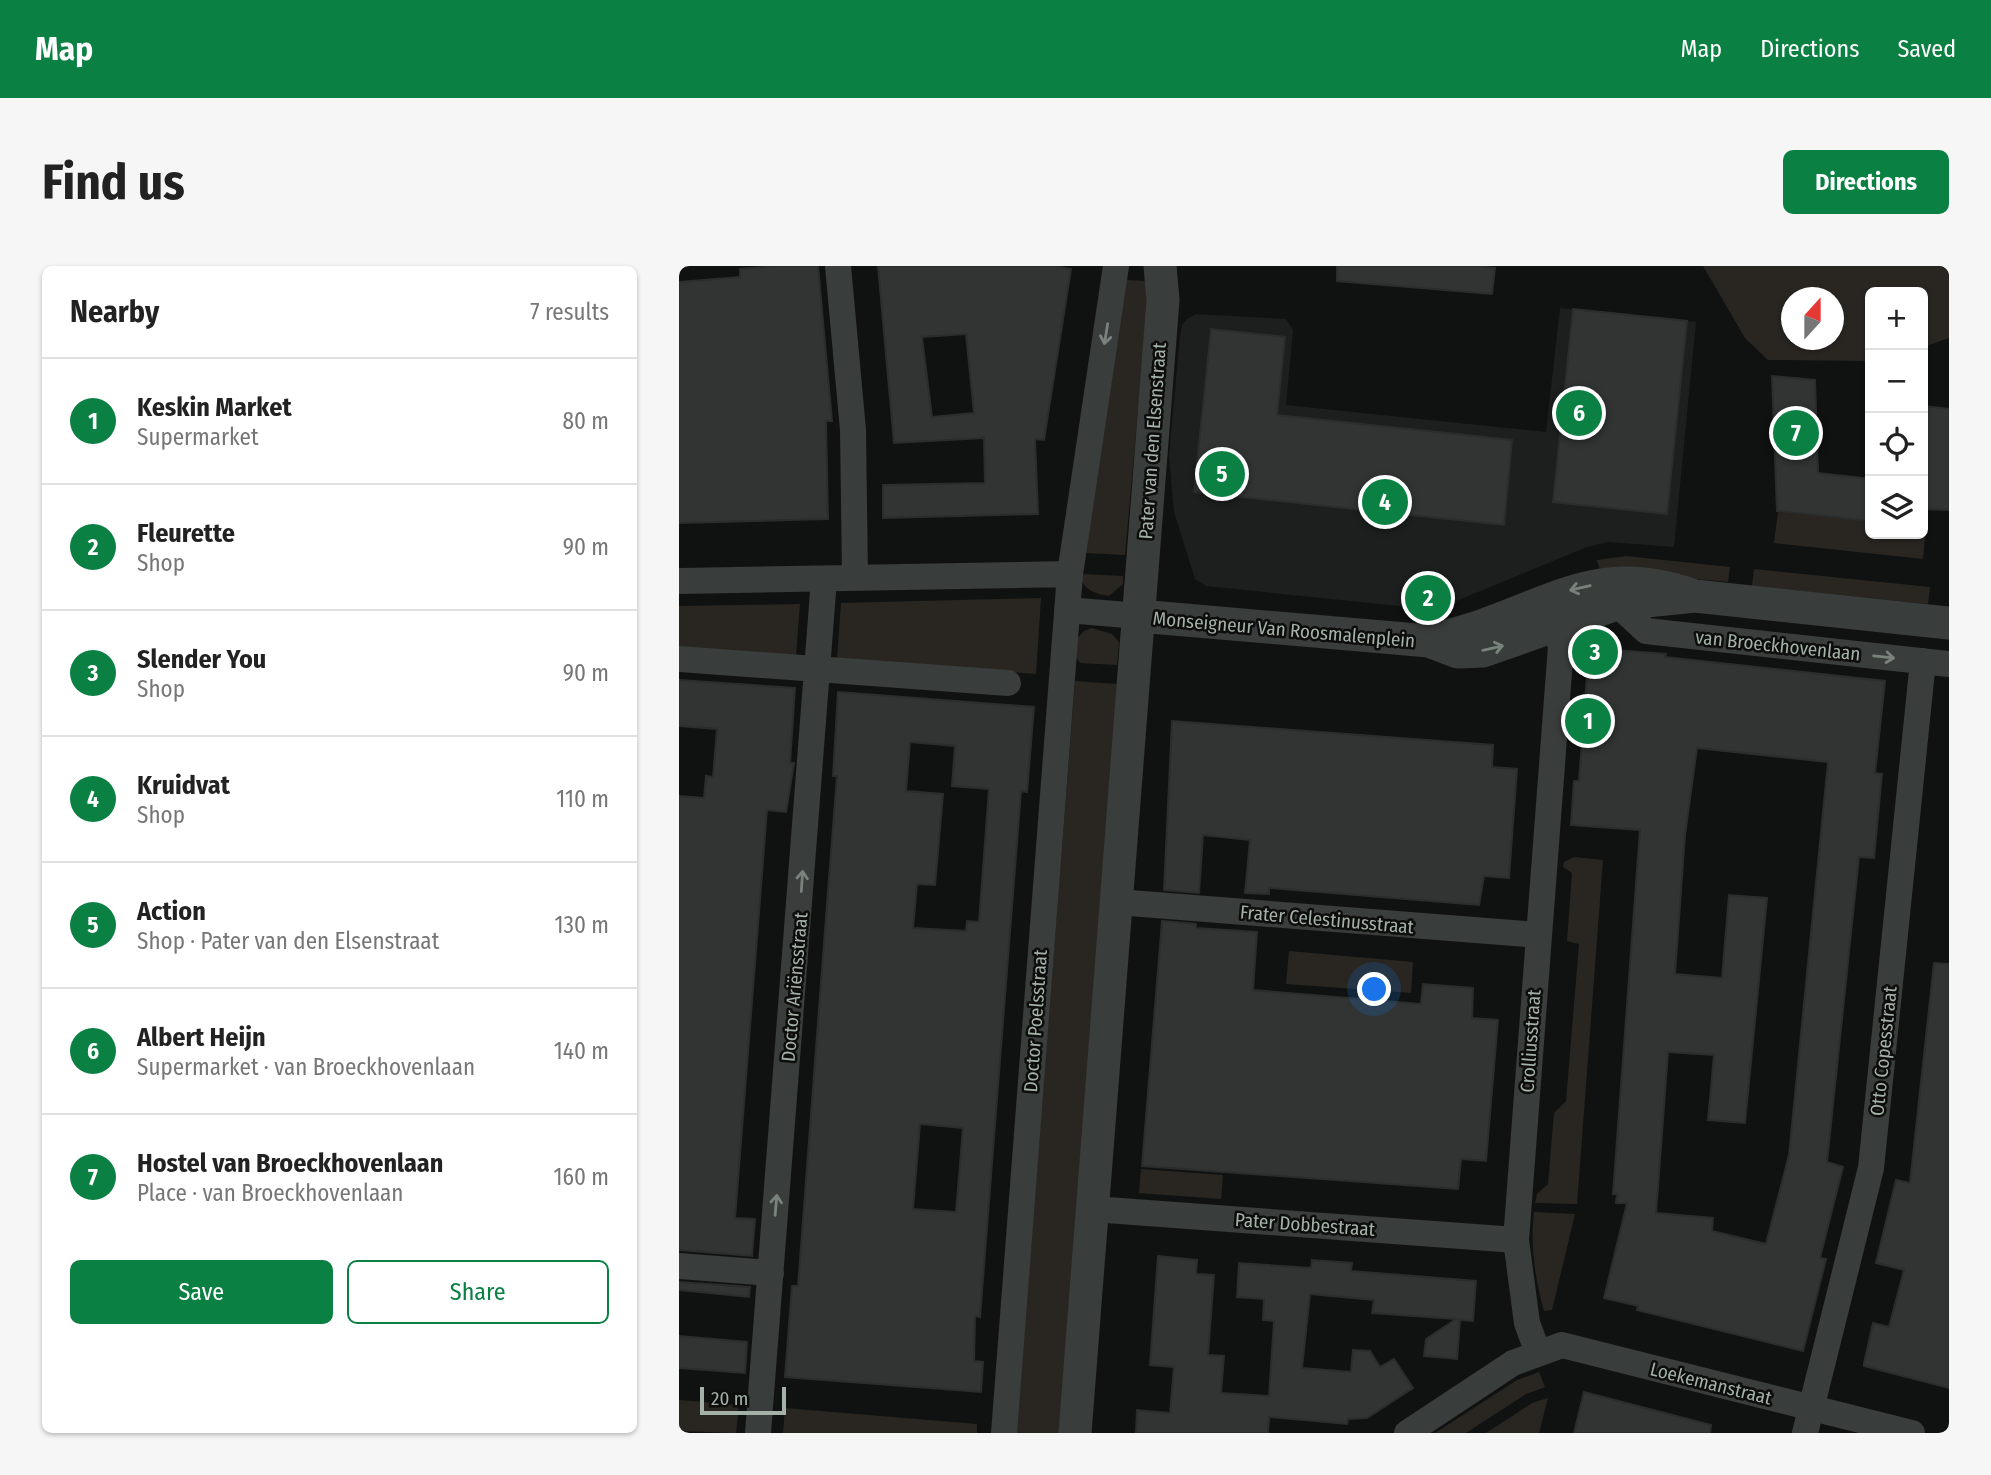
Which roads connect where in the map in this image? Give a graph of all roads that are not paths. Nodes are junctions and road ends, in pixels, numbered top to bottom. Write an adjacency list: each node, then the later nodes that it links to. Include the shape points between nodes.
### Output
1 (838, 266): 5 (street, via 853,430)
2 (1116, 266): 4 (street, one-way to 4)
3 (1160, 266): 12 (street, Pater van den Elsenstraat, via 1163,300)
4 (1070, 574): 5 (street); 10 (street)
5 (855, 577): 6 (street)
6 (824, 579): 7 (street); 16 (street, Doctor Ariënsstraat)
7 (679, 580)
8 (1695, 596): 9 (street, van Broeckhovenlaan); 11 (street, van Broeckhovenlaan, one-way to 11, via 1663,585 1630,582 1576,588); 13 (street, van Broeckhovenlaan)
9 (1617, 604): 11 (street, van Broeckhovenlaan); 15 (street, van Broeckhovenlaan, one-way to 15, via 1646,631)
10 (1067, 610): 12 (street); 27 (street, Doctor Poelsstraat)
11 (1549, 613): 12 (street, Monseigneur Van Roosmalenplein, via 1429,641); 19 (street, Crolliusstraat, via 1561,646)
12 (1139, 616): 18 (street)
13 (1949, 623)
14 (679, 659): 16 (street)
15 (1936, 663): 25 (street, Otto Copesstraat, via 1871,1168)
16 (816, 670): 17 (street); 23 (street, Doctor Ariënsstraat, one-way to 16)
17 (1008, 683)
18 (1117, 902): 19 (street, Frater Celestinusstraat); 20 (street)
19 (1538, 935): 21 (street, Crolliusstraat)
20 (1094, 1209): 21 (street, Pater Dobbestraat); 28 (street)
21 (1516, 1240): 24 (street, Crolliusstraat, via 1527,1323)
22 (679, 1266): 23 (street)
23 (771, 1273): 26 (street, Doctor Ariënsstraat)
24 (1538, 1353): 25 (street, Loekemanstraat, via 1562,1345); 29 (street, Loekemanstraat, via 1513,1363)
25 (1808, 1421): 30 (street, Loekemanstraat)
26 (758, 1433)
27 (1004, 1433)
28 (1075, 1433)
29 (1406, 1433)
30 (1912, 1433)

